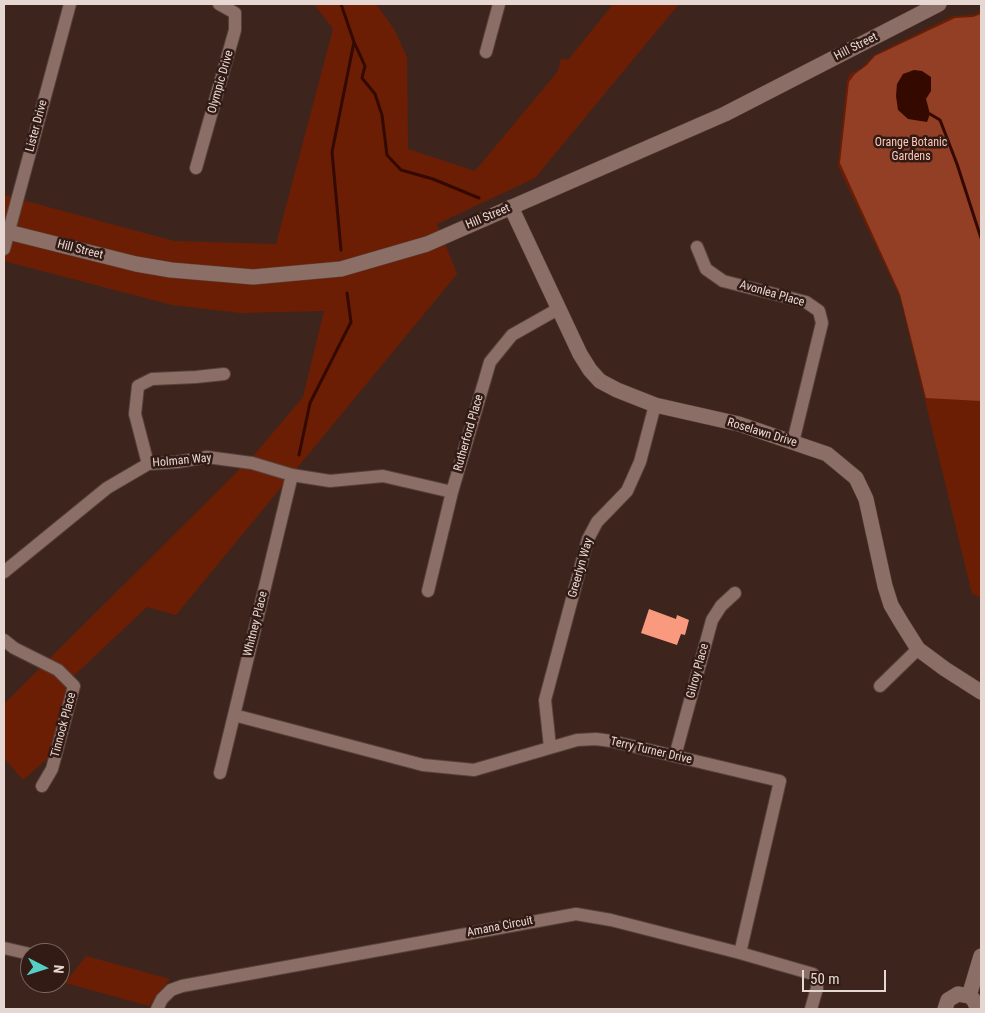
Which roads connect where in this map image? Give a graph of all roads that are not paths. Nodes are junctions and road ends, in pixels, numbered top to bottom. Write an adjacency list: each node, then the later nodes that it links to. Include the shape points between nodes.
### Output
1 (70, 4): 8 (street, Lister Drive)
2 (219, 4): 6 (street, Olympic Drive, via 235,13 235,30)
3 (499, 4): 5 (street)
4 (939, 4): 7 (main road, Hill Street, via 725,114)
5 (486, 52)
6 (196, 168)
7 (511, 207): 8 (main road, Hill Street, via 427,244 342,269 254,277 136,264); 11 (main road, Roselawn Drive)
8 (6, 232): 10 (street, Lister Drive)
9 (696, 246): 14 (street, Avonlea Place, via 706,269 723,280 806,302 819,311 822,323)
10 (4, 249)
11 (558, 309): 13 (main road, Roselawn Drive, via 580,354 600,381); 17 (street, Rutherford Place, via 512,335 490,362)
12 (224, 374): 15 (street, via 152,379 138,386 135,414)
13 (655, 405): 14 (main road, Roselawn Drive, via 739,424); 26 (street, Greerlyn Way, via 640,462 627,491 597,522 588,539 545,700)
14 (793, 442): 22 (main road, Roselawn Drive, via 827,454 856,478 866,499 891,605)
15 (148, 464): 16 (street, Holman Way, via 207,457 252,463); 18 (street, Holman Way, via 106,488)
16 (292, 475): 17 (street, Holman Way, via 330,481 383,476); 25 (street, Whitney Place)
17 (452, 492): 19 (street, Rutherford Place)
18 (4, 572)
19 (428, 591)
20 (735, 593): 27 (street, Gilroy Place, via 712,620)
21 (4, 640): 29 (street, Tinnock Place, via 58,670 74,686 52,769)
22 (918, 649): 23 (street); 24 (main road, Roselawn Drive)
23 (880, 686)
24 (981, 692)
25 (234, 715): 26 (street, Terry Turner Drive, via 423,765 474,770); 28 (street, Whitney Place)
26 (550, 747): 27 (street, Terry Turner Drive, via 577,740 611,740)
27 (675, 756): 32 (street, Terry Turner Drive, via 780,781)
28 (220, 773)
29 (42, 786)
30 (4, 948): 31 (street)
31 (20, 952)
32 (740, 953): 35 (street, Amana Circuit, via 576,914 182,986 162,998); 36 (street, Amana Circuit, via 813,974 817,988)
33 (981, 956): 34 (main road)
34 (969, 996): 37 (main road, via 952,996); 38 (main road)
35 (157, 1009)
36 (811, 1009)
37 (945, 1009)
38 (978, 1009)

